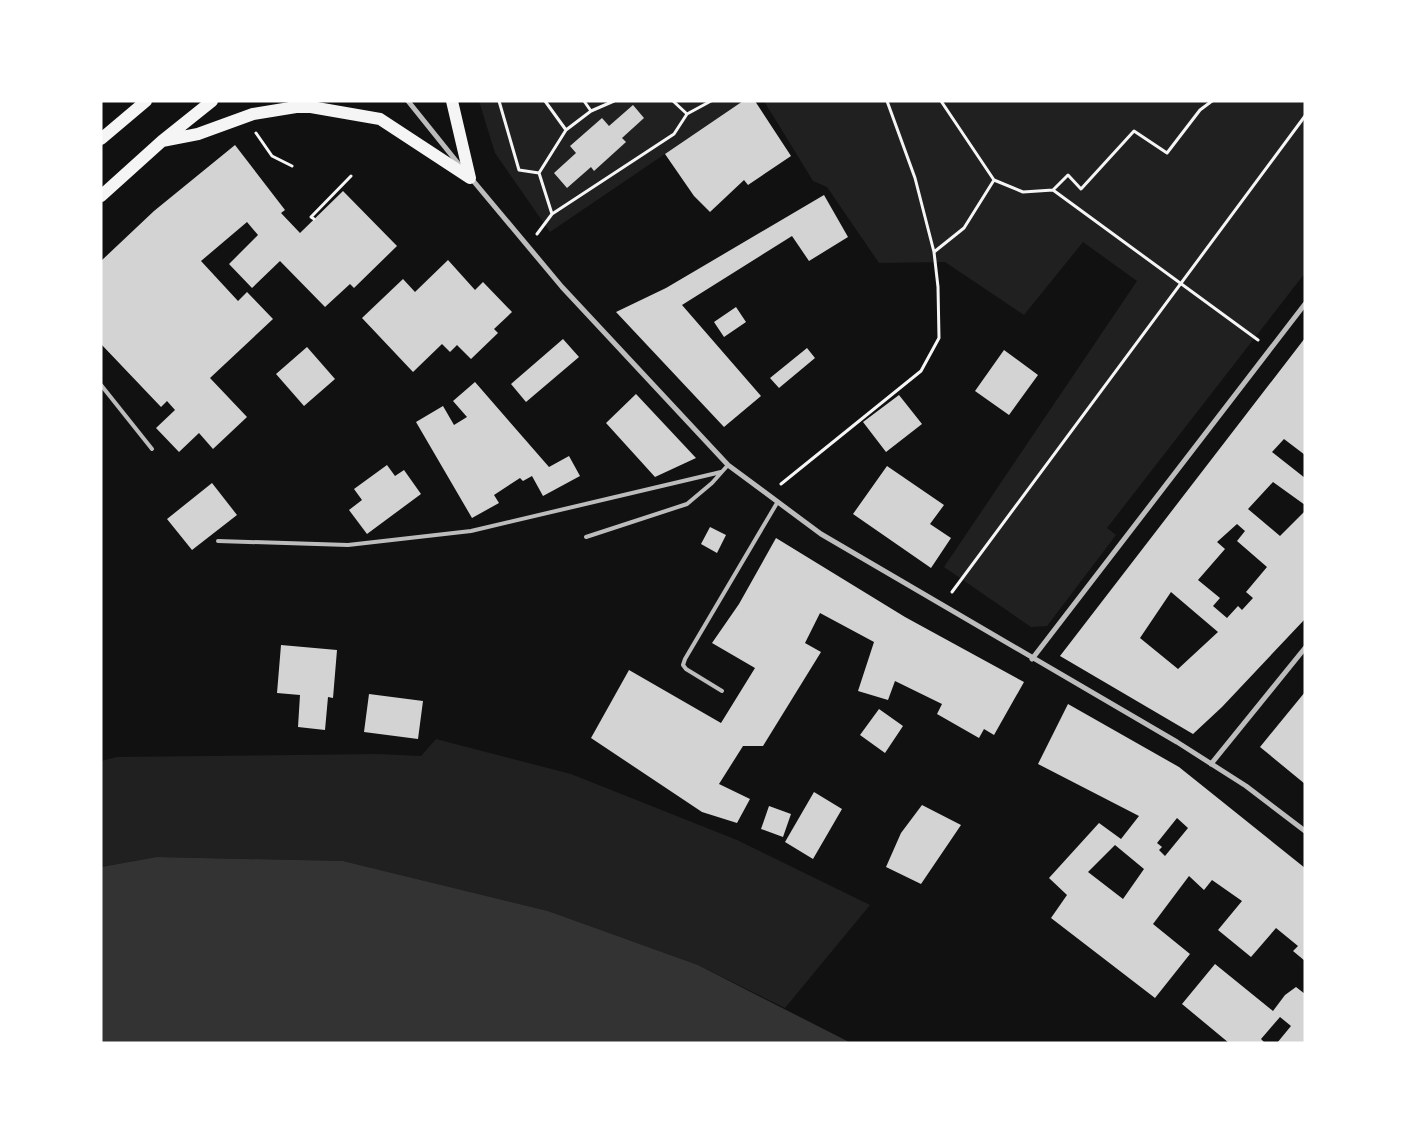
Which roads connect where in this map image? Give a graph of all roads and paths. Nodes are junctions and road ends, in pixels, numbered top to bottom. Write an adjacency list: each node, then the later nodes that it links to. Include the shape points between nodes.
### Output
1 (146, 101): 19 (main road)
2 (212, 101): 20 (main road)
3 (408, 101): 24 (street)
4 (452, 101): 24 (main road)
5 (499, 101): 22 (path, via 519,170)
6 (545, 101): 18 (path)
7 (584, 101): 14 (path)
8 (614, 101): 14 (path)
9 (673, 101): 15 (path)
10 (711, 101): 15 (path)
11 (888, 101): 31 (path, via 915,178)
12 (941, 101): 25 (path)
13 (1212, 101): 26 (path, via 1200,110 1167,153 1134,131 1082,189 1068,175)
14 (591, 111): 18 (path)
15 (687, 114): 28 (path, via 674,134)
16 (1305, 116): 32 (path)
17 (253, 128): 21 (path, via 272,156)
18 (566, 130): 22 (path)
19 (101, 139)
20 (162, 141): 24 (main road, via 198,134 253,114 312,107 380,119); 27 (main road)
21 (292, 166)
22 (539, 173): 28 (path)
23 (351, 176): 29 (path, via 311,217)
24 (470, 178): 30 (street)
25 (994, 180): 26 (path, via 1024,192); 31 (path, via 964,228)
26 (1053, 190): 32 (path)
27 (101, 196)
28 (552, 214): 30 (path)
29 (314, 220)
30 (528, 246): 37 (street, via 562,287)
31 (934, 252): 39 (path, via 939,338 922,371)
32 (1182, 282): 34 (path); 43 (path)
33 (1305, 304): 34 (street)
34 (1269, 349): 45 (street)
35 (101, 385): 36 (lane)
36 (152, 449)
37 (728, 464): 38 (lane); 39 (street)
38 (721, 472): 41 (lane, via 712,484 687,504); 42 (lane, via 471,531 348,545)
39 (768, 495): 40 (street)
40 (777, 503): 43 (street, via 821,534); 46 (lane, via 683,665)
41 (586, 537)
42 (218, 541)
43 (942, 605): 45 (street)
44 (1305, 648): 47 (street)
45 (1032, 659): 47 (street)
46 (722, 691)
47 (1211, 764): 48 (street)
48 (1305, 831)

